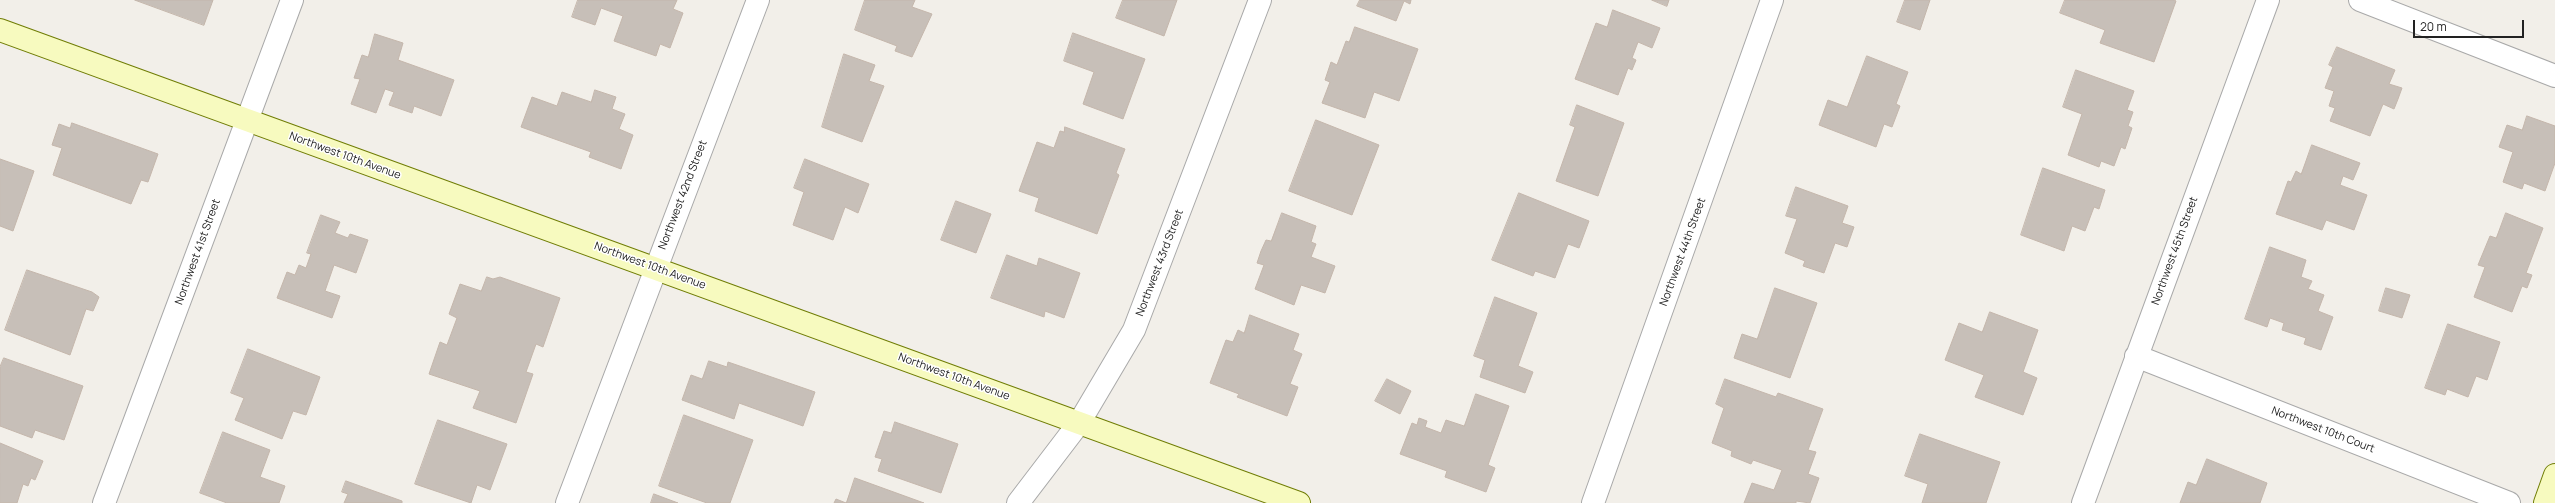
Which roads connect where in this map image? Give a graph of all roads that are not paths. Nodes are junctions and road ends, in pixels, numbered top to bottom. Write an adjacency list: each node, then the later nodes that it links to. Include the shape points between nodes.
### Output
1 (292, 0): 9 (street, Northwest 41st Street)
2 (758, 0): 10 (street, Northwest 42nd Street)
3 (1260, 0): 12 (street, Northwest 43rd Street, via 1134,330)
4 (1772, 0): 18 (street, Northwest 44th Street)
5 (2268, 0): 11 (street, Northwest 45th Street)
6 (2360, 0): 8 (street)
7 (0, 30): 9 (street, Northwest 10th Avenue)
8 (2555, 76)
9 (247, 120): 10 (street, Northwest 10th Avenue); 14 (street, Northwest 41st Street)
10 (655, 268): 12 (street, Northwest 10th Avenue); 15 (street, Northwest 42nd Street)
11 (2136, 356): 19 (street, Northwest 45th Street); 20 (street, Northwest 10th Court)
12 (1079, 423): 16 (street, Northwest 43rd Street); 17 (street, Northwest 10th Avenue)
13 (2555, 476): 21 (street)
14 (104, 503)
15 (567, 503)
16 (1018, 503)
17 (1299, 503)
18 (1593, 503)
19 (2083, 503)
20 (2509, 503)
21 (2545, 503)

